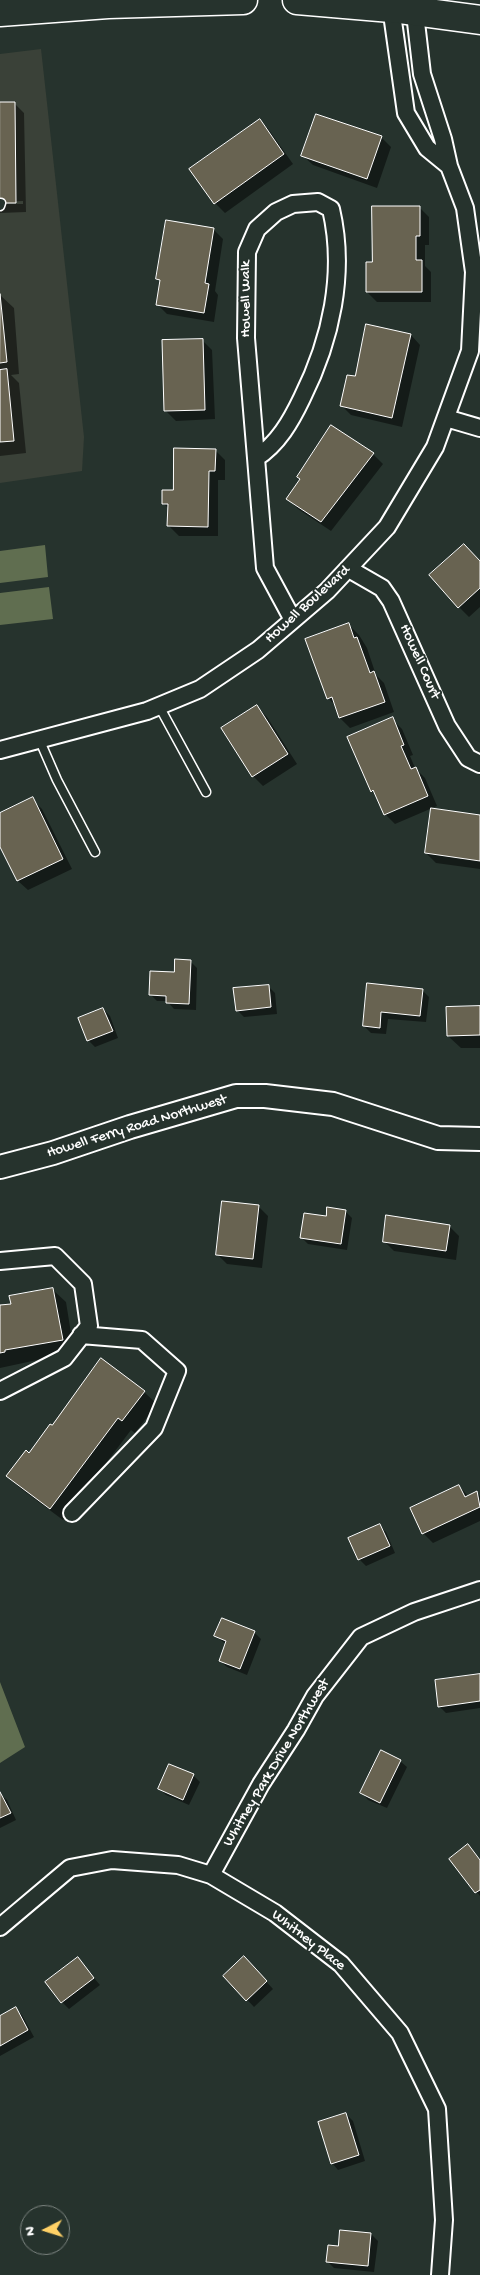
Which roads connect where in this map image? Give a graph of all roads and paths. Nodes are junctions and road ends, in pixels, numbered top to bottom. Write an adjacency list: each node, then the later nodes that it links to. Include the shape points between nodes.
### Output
1 (242, 0): 4 (highway, via 108,4)
2 (297, 0): 3 (highway)
3 (402, 5): 5 (highway); 6 (street, Howell Boulevard); 6 (street, Howell Boulevard, via 406,113 427,148)
4 (0, 12)
5 (480, 20)
6 (449, 166): 7 (street, Howell Boulevard, via 465,208 474,272 470,351)
7 (446, 418): 8 (street); 10 (street, Howell Boulevard, via 435,447 387,527)
8 (480, 428)
9 (256, 458): 9 (street, Howell Walk, via 246,338 247,252 258,229 276,212 293,204 318,202 332,209 336,227 336,287 322,353 284,433); 11 (street, Howell Walk, via 265,568)
10 (349, 569): 11 (street, Howell Boulevard); 15 (street, Howell Court, via 382,588 391,601 447,726 468,758)
11 (293, 620): 12 (street, Howell Boulevard, via 258,650 200,690)
12 (159, 706): 13 (street, Howell Boulevard); 16 (lane)
13 (40, 740): 14 (street, Howell Boulevard); 17 (lane)
14 (0, 750)
15 (480, 764)
16 (206, 792)
17 (95, 852)
18 (480, 1139): 19 (street, Howell Ferry Road Northwest, via 438,1138 333,1104 236,1096)
19 (0, 1167)
20 (0, 1261): 21 (street, via 55,1256 82,1284 89,1326)
21 (81, 1336): 22 (street, via 64,1358); 23 (street, via 142,1340 177,1371 154,1428)
22 (0, 1391)
23 (72, 1513)
24 (480, 1590): 25 (street, Whitney Park Drive Northwest, via 414,1612 361,1637 315,1696)
25 (211, 1875): 26 (street, Whitney Place, via 178,1865 112,1860 70,1868); 27 (street, Whitney Place, via 275,1913 341,1964 400,2033 437,2109 444,2220)
26 (0, 1927)
27 (440, 2275)

